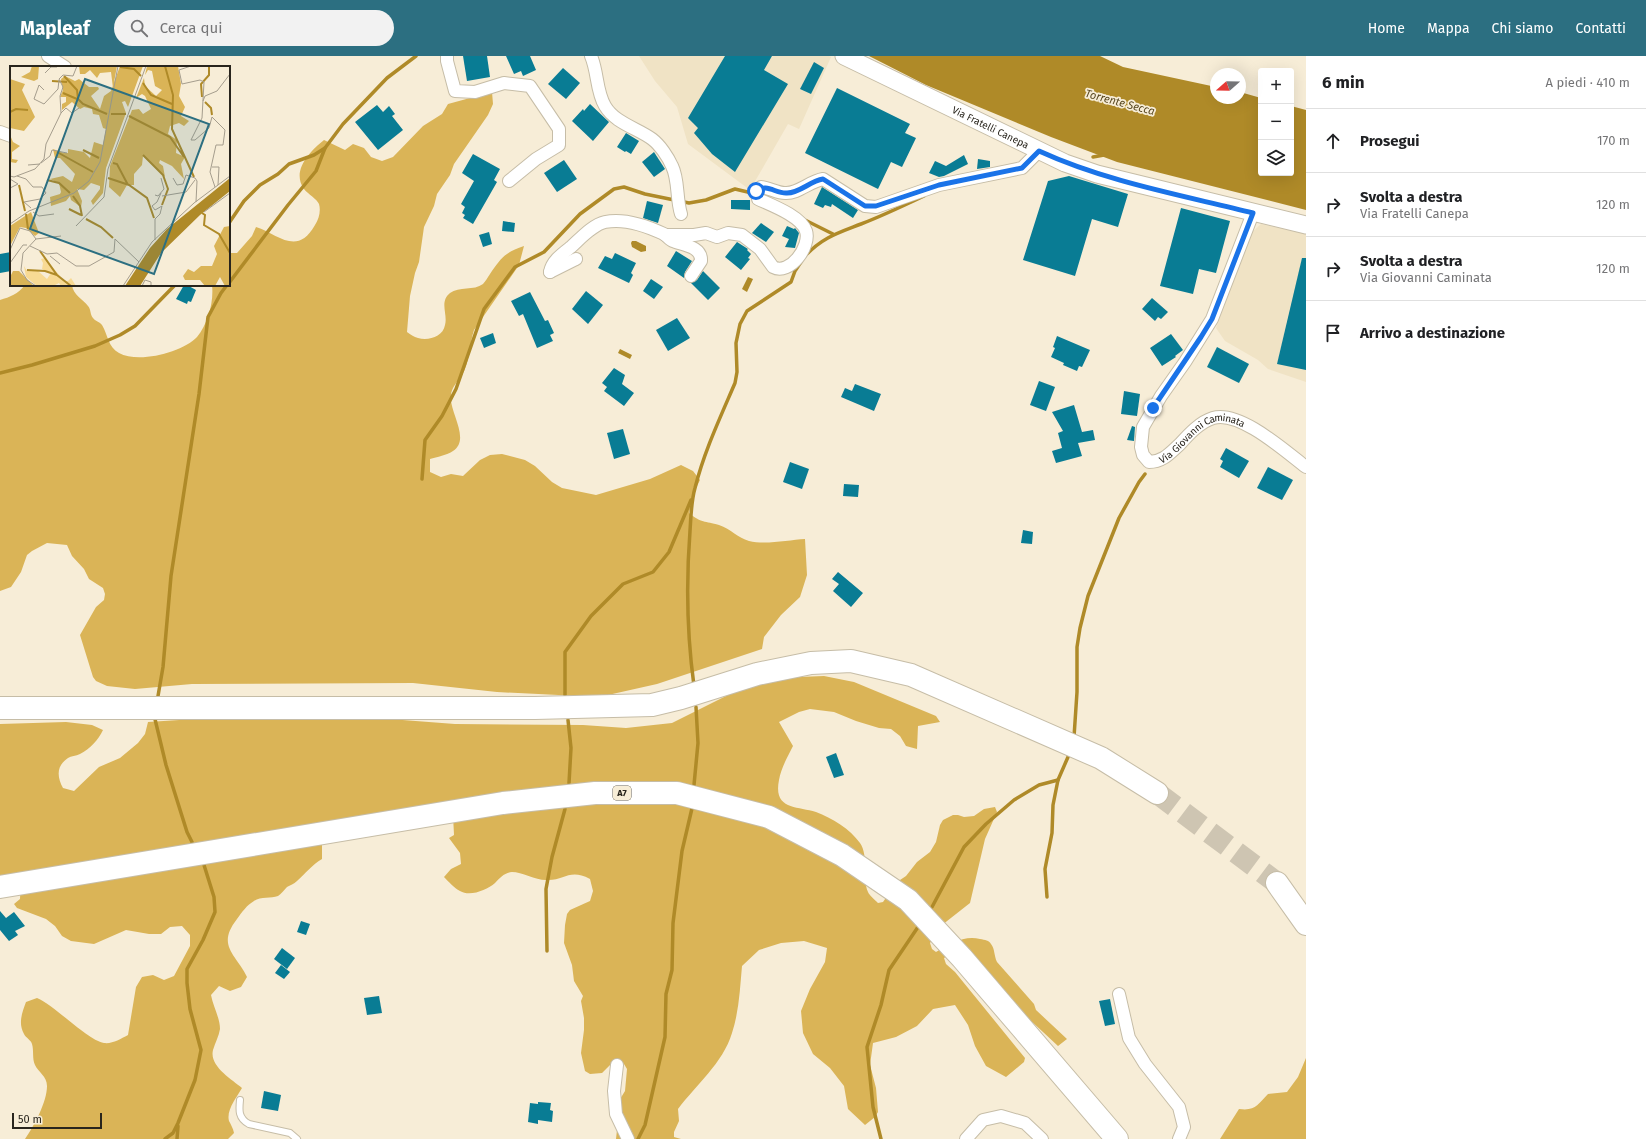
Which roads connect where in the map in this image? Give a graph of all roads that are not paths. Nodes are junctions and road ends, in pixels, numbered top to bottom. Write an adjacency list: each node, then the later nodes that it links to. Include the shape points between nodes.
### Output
1 (48, 56): 5 (street)
2 (447, 56): 9 (street, via 455,90 475,92 504,83 530,86 559,129 559,145)
3 (591, 56): 11 (street, via 605,107 616,118 652,139 672,165)
4 (844, 56): 8 (main road, Via Fratelli Canepa)
5 (63, 66)
6 (0, 132): 7 (street)
7 (10, 136)
8 (1039, 151): 10 (main road, Via Fratelli Canepa, via 1097,174); 13 (street, via 1022,168 939,185 876,206 865,206 823,179 792,192 761,188 756,191 758,198 800,222 806,230 806,244 795,262 786,268 773,266 760,249 742,235)
9 (509, 181)
10 (1253, 213): 12 (main road, Via Fratelli Canepa); 16 (street, Via Giovanni Caminata, via 1212,319 1161,396 1144,427 1141,447 1149,462 1162,460 1195,428 1214,418 1233,419 1249,424)
11 (681, 214)
12 (1306, 225)
13 (666, 235): 14 (street, via 639,224 602,223 558,258 550,272); 15 (street, via 675,242 687,244 700,256 701,260)
14 (576, 259)
15 (691, 276)
16 (1306, 467)
17 (0, 708): 18 (highway, via 535,708 652,705 757,674 811,663 851,661 911,675 1101,758)
18 (1157, 793)
19 (1277, 883): 21 (highway)
20 (0, 887): 29 (highway, A7, via 503,804 595,792 677,793 769,817 842,855 908,900 962,958)
21 (1306, 924)
22 (1119, 994): 30 (street, via 1129,1038 1145,1064 1179,1108 1184,1127)
23 (617, 1065): 26 (street, via 614,1091 616,1114)
24 (240, 1100): 25 (lane, via 238,1112 243,1121 290,1133)
25 (297, 1139)
26 (628, 1139)
27 (966, 1139): 28 (street, via 983,1120 1001,1116 1025,1123)
28 (1042, 1139)
29 (1117, 1139)
30 (1179, 1139)

